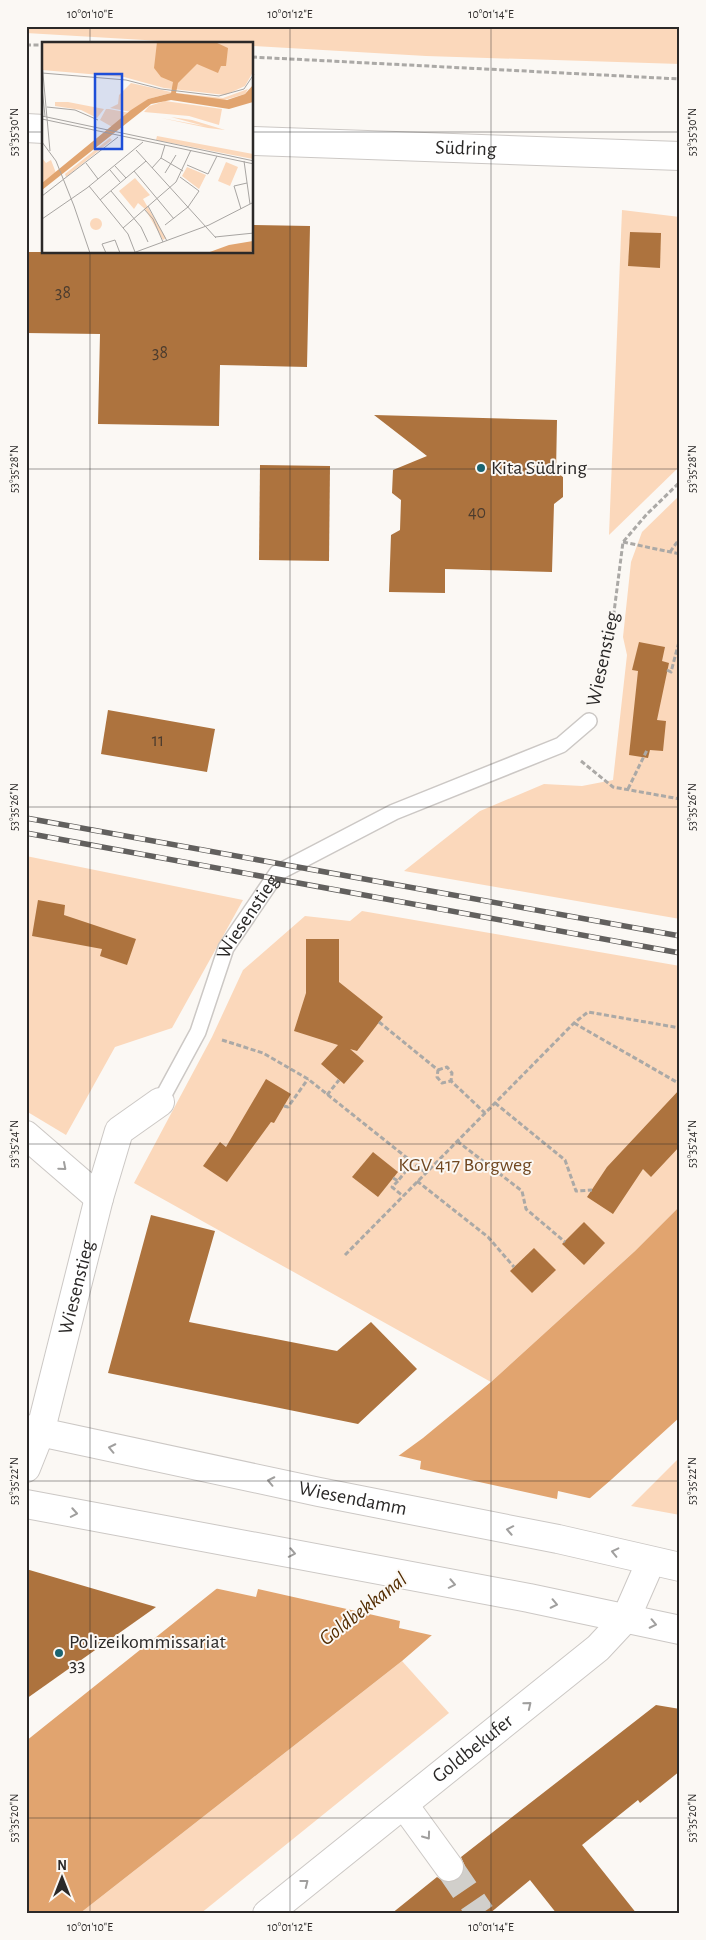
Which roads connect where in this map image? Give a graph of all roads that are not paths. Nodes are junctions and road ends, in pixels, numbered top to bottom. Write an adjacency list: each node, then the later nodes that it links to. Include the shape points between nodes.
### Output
1 (26, 128): 2 (street)
2 (42, 129)
3 (254, 141): 4 (street, Südring)
4 (680, 156)
5 (590, 721): 6 (lane, Wiesenstieg, via 561,745 394,812 277,873 226,948 198,1032)
6 (160, 1102): 8 (street, Wiesenstieg, via 119,1131)
7 (26, 1135): 8 (street, one-way to 8)
8 (99, 1198): 9 (street, Wiesenstieg)
9 (33, 1431): 10 (street, Wiesenstieg); 12 (street, Wiesendamm, one-way to 9)
10 (26, 1468)
11 (26, 1504): 14 (street, one-way to 14)
12 (651, 1561): 13 (street, Wiesendamm); 14 (street, Goldbekufer)
13 (680, 1567)
14 (626, 1618): 15 (street, one-way to 15); 16 (street, Goldbekufer, one-way to 14, via 598,1648)
15 (680, 1630)
16 (404, 1805): 17 (street, one-way to 17); 18 (street, Goldbekufer, one-way to 16)
17 (449, 1867)
18 (267, 1914)

